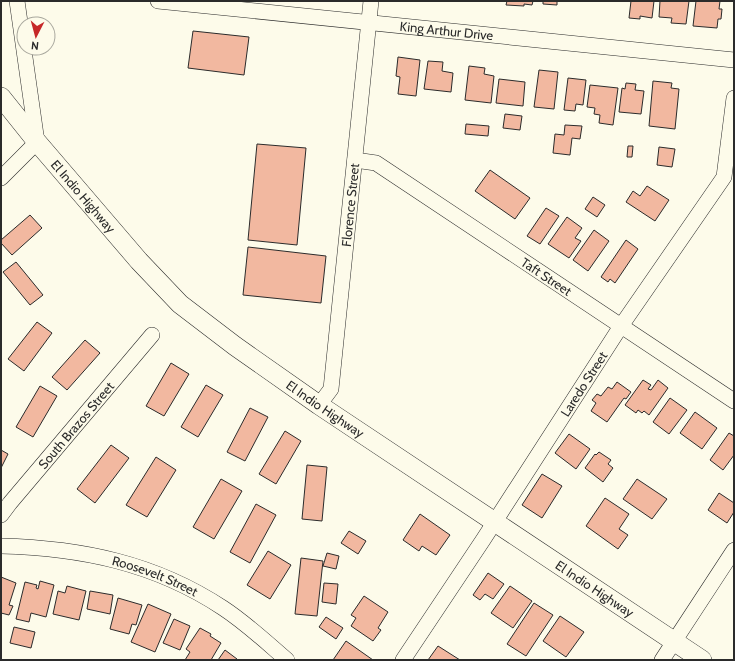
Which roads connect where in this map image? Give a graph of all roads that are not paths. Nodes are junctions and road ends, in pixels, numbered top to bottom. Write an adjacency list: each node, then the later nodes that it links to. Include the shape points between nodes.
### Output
1 (17, 1): 8 (street)
2 (158, 1): 4 (street, King Arthur Drive)
3 (372, 1): 4 (street, Florence Street)
4 (369, 23): 5 (street, King Arthur Drive); 9 (street, Florence Street)
5 (734, 60)
6 (1, 97): 8 (main road, El Indio Highway)
7 (734, 98): 11 (street, Laredo Street, via 724,177)
8 (37, 142): 10 (street); 14 (main road, El Indio Highway, via 139,261 180,304)
9 (355, 160): 11 (street, Taft Street, via 376,163); 14 (street, Florence Street, via 331,389)
10 (1, 178)
11 (621, 326): 13 (street, Taft Street); 16 (street, Laredo Street)
12 (152, 335): 15 (street, South Brazos Street)
13 (734, 401)
14 (319, 405): 16 (main road, El Indio Highway)
15 (1, 515)
16 (494, 521): 19 (main road, El Indio Highway); 21 (street, Laredo Street)
17 (1, 546): 20 (street, Roosevelt Street, via 81,553 121,561 158,574 224,608)
18 (734, 550): 19 (street)
19 (674, 642): 22 (street); 23 (main road, El Indio Highway)
20 (286, 660)
21 (403, 660)
22 (662, 660)
23 (702, 660)

